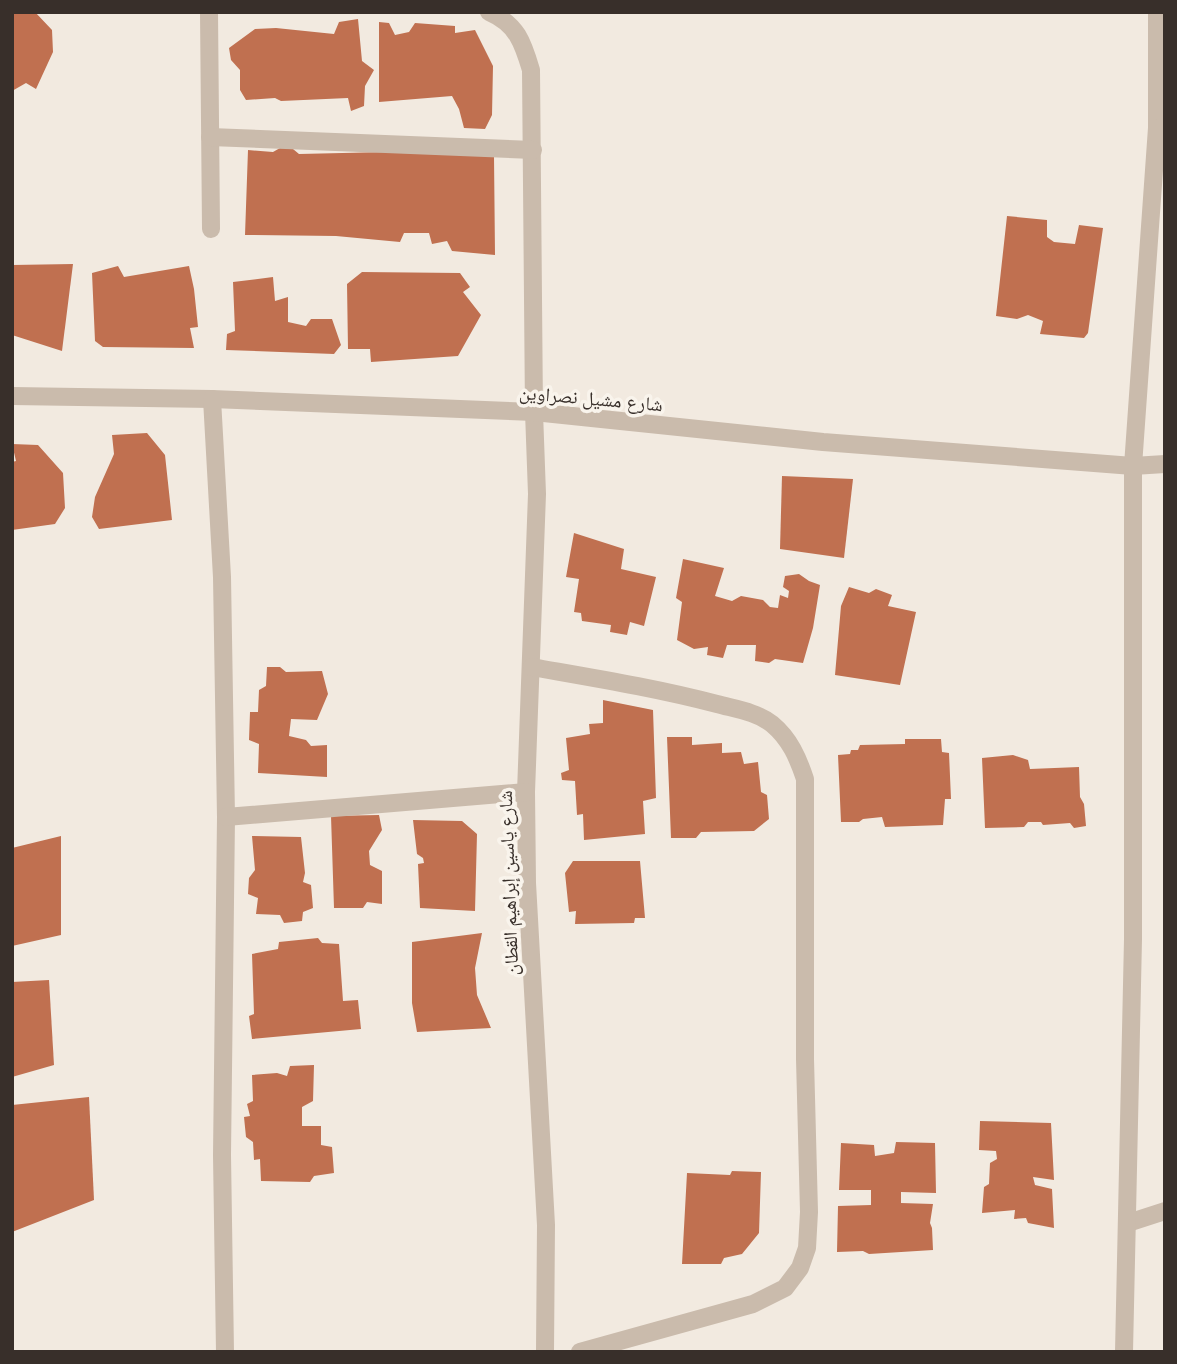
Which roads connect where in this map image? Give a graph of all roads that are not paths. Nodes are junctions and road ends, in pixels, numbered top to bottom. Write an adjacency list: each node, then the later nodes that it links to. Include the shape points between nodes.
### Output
1 (209, 12): 5 (street)
2 (489, 12): 6 (street, شارع ياسين إبراهيم القطان, via 500,17 523,42 531,70)
3 (1157, 12): 4 (street)
4 (1161, 128): 12 (street)
5 (210, 137): 6 (street); 7 (street)
6 (533, 150): 10 (street, شارع ياسين إبراهيم القطان)
7 (211, 229)
8 (12, 396): 9 (street, شارع مشيل نصراوين)
9 (212, 398): 10 (street, شارع مشيل نصراوين); 15 (street, via 222,578)
10 (534, 412): 12 (street, شارع مشيل نصراوين, via 823,442); 13 (street, شارع ياسين إبراهيم القطان, via 537,494)
11 (1165, 464): 12 (street, شارع مشيل نصراوين)
12 (1133, 466): 17 (street)
13 (532, 667): 14 (street, شارع ياسين إبراهيم القطان); 20 (street, via 671,692 756,714 783,735 798,756 805,779 808,1212 807,1248 800,1268 785,1289 753,1304)
14 (526, 792): 15 (street); 19 (street, شارع ياسين إبراهيم القطان, via 547,1225)
15 (226, 817): 18 (street)
16 (1165, 1211): 17 (street)
17 (1128, 1223): 21 (street)
18 (225, 1352)
19 (545, 1352)
20 (580, 1352)
21 (1124, 1352)

